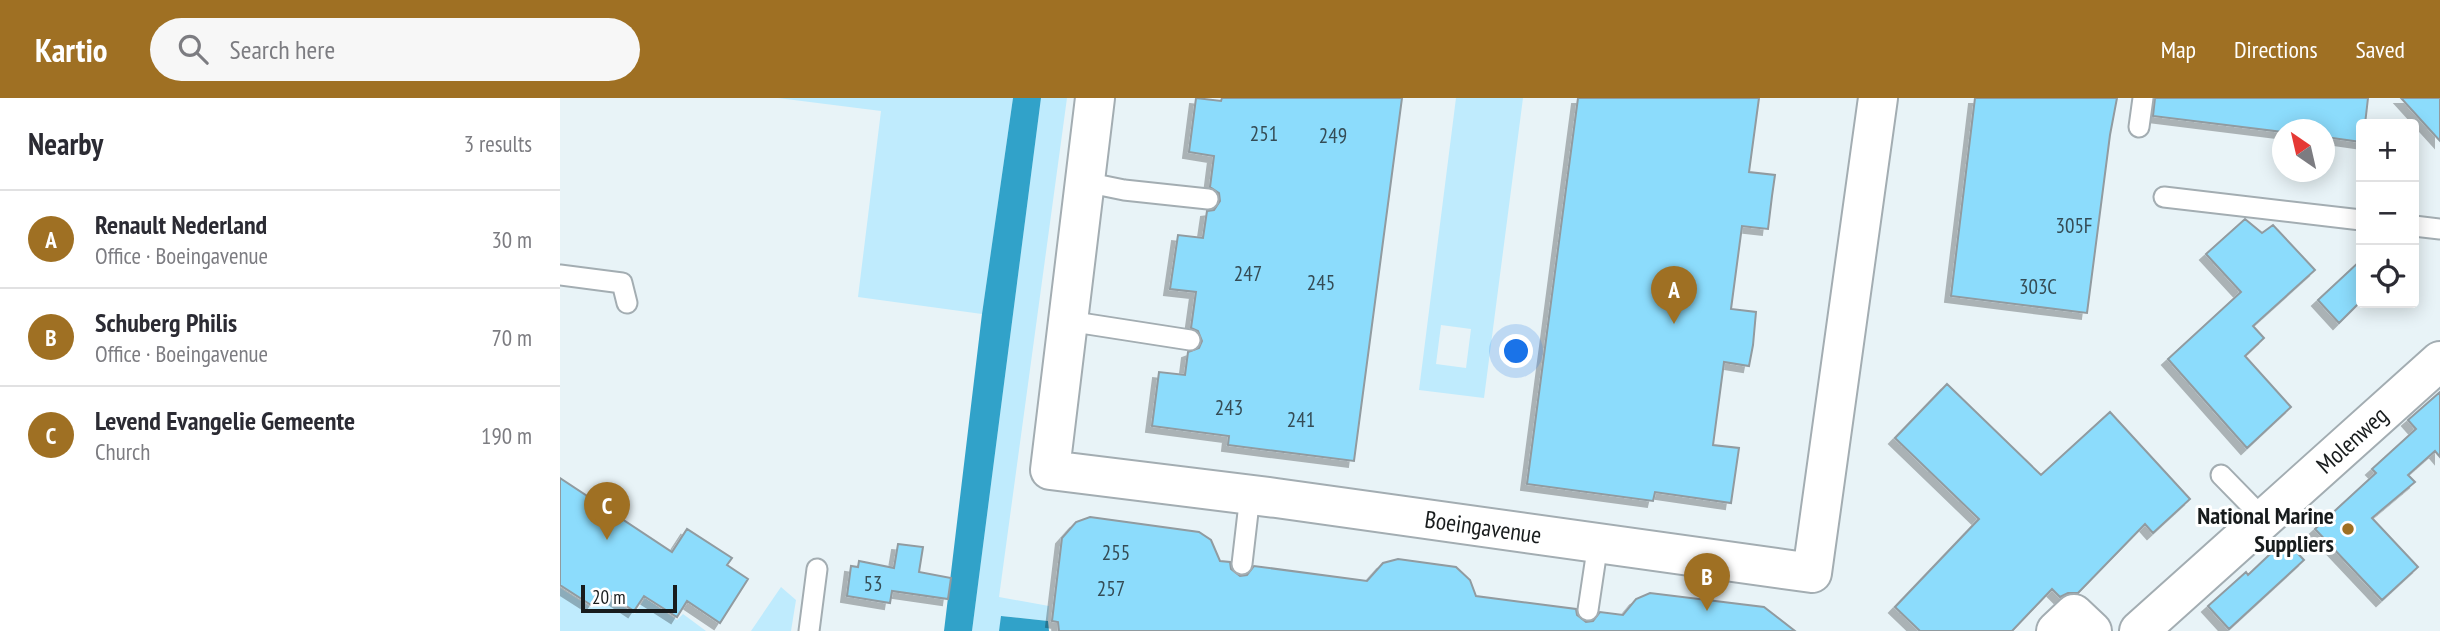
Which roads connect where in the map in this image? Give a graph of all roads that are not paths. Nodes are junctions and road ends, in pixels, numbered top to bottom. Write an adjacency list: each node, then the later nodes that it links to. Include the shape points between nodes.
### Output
1 (1095, 98): 5 (street, Boeingavenue)
2 (1878, 98): 19 (street, Boeingavenue, via 1812,573)
3 (2143, 98): 4 (lane)
4 (2139, 127)
5 (1085, 183): 7 (lane); 13 (street, Boeingavenue)
6 (2164, 197): 8 (lane)
7 (1208, 199)
8 (2356, 219)
9 (2419, 227): 10 (lane)
10 (2440, 229)
11 (560, 275): 12 (lane, via 622,283)
12 (627, 303)
13 (1068, 321): 14 (lane); 17 (street, Boeingavenue, via 1050,470)
14 (1190, 340)
15 (2440, 360): 18 (street, Molenweg)
16 (2221, 475): 18 (lane)
17 (1250, 495): 19 (street, Boeingavenue); 20 (lane)
18 (2264, 519): 26 (street, Molenweg)
19 (1598, 543): 22 (lane)
20 (1242, 564)
21 (817, 569): 23 (lane)
22 (1588, 610)
23 (809, 631)
24 (2056, 631): 25 (street, via 2074,614)
25 (2092, 631)
26 (2139, 631)

